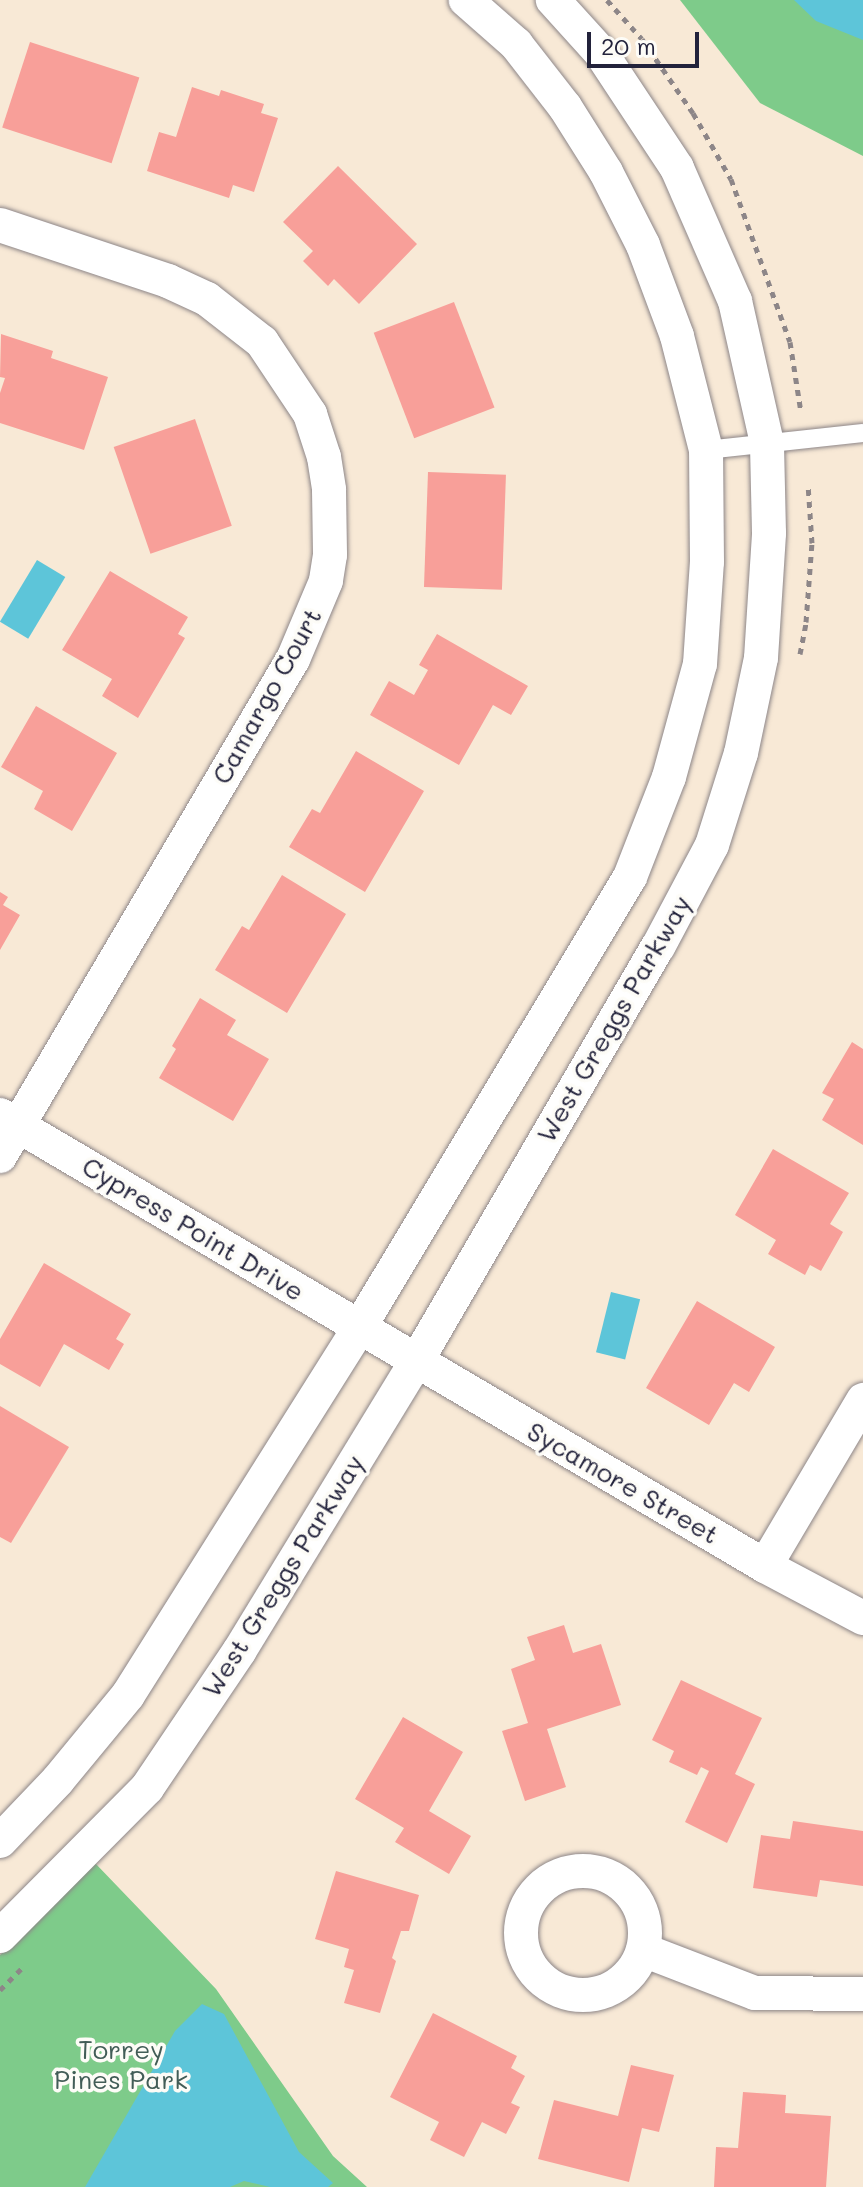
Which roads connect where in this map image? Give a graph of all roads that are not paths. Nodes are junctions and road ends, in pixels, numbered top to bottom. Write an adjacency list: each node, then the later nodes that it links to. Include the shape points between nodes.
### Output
1 (466, 0): 6 (street, via 516,44 606,172 643,245 677,336)
2 (553, 0): 5 (street, West Greggs Parkway, via 601,53 677,168 735,301)
3 (0, 225): 7 (street, Camargo Court, via 168,281 207,299 262,342 310,414 329,490 330,555 306,635)
4 (863, 433): 5 (lane)
5 (767, 443): 6 (lane); 10 (street, West Greggs Parkway, via 769,533 761,658 741,753 712,845)
6 (706, 450): 9 (street, via 707,562 700,664 669,777 630,877)
7 (9, 1120): 8 (street, Camargo Court); 9 (street, Cypress Point Drive)
8 (0, 1156)
9 (372, 1336): 10 (street, Sycamore Street); 14 (street, via 128,1695)
10 (416, 1362): 12 (street, Sycamore Street); 15 (street, West Greggs Parkway, via 240,1650 147,1788)
11 (863, 1400): 12 (street)
12 (765, 1566): 13 (street, Sycamore Street)
13 (863, 1618)
14 (0, 1841)
15 (0, 1936)
16 (643, 1950): 17 (street, via 755,1993)
17 (863, 1994)

